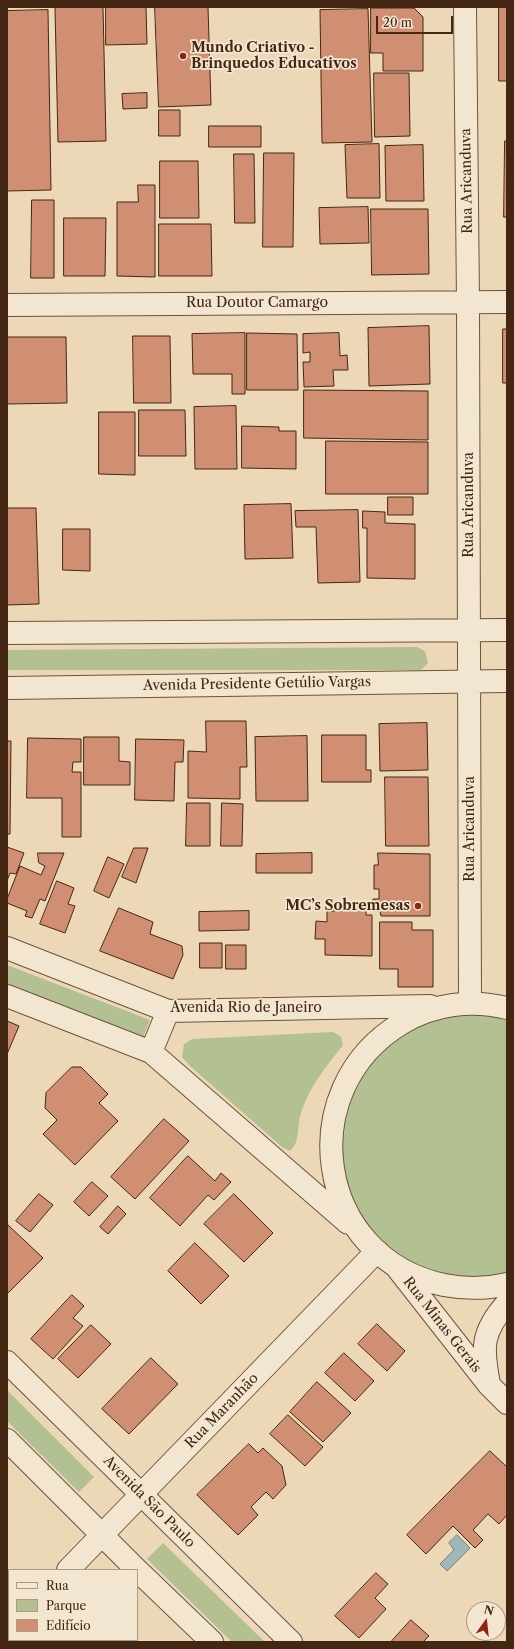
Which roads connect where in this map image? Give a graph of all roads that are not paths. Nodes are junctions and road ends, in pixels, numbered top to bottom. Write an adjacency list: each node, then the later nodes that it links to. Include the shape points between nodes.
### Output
1 (465, 7): 2 (street, Rua Aricanduva)
2 (468, 302): 3 (street, Rua Doutor Camargo); 4 (street, Rua Doutor Camargo); 5 (street, Rua Aricanduva)
3 (507, 302)
4 (7, 305)
5 (469, 630): 6 (street); 7 (street); 9 (street, Rua Aricanduva)
6 (507, 630)
7 (7, 633)
8 (507, 681): 9 (street, Avenida Presidente Getúlio Vargas)
9 (470, 682): 10 (street, Avenida Presidente Getúlio Vargas); 13 (street, Rua Aricanduva)
10 (7, 688)
11 (7, 948): 15 (street, Avenida Rio de Janeiro)
12 (7, 996): 16 (street)
13 (459, 1005): 14 (street); 15 (street, Avenida Rio de Janeiro); 17 (street, via 428,1011 390,1030 374,1043 348,1077 339,1096 330,1137 334,1180 351,1219)
14 (504, 1006)
15 (168, 1011): 16 (street)
16 (150, 1052): 17 (street)
17 (370, 1244): 18 (street); 25 (street, Rua Maranhão)
18 (394, 1265): 19 (street, via 434,1283 455,1287 477,1288); 22 (street, Rua Minas Gerais)
19 (507, 1284)
20 (507, 1303): 22 (street, Rua Minas Gerais, via 495,1316 486,1337 484,1356)
21 (7, 1362): 25 (street, Avenida São Paulo)
22 (489, 1386): 23 (street, Rua Minas Gerais)
23 (507, 1403)
24 (7, 1440): 26 (street)
25 (141, 1494): 26 (street, Rua Maranhão); 31 (street, Avenida São Paulo)
26 (101, 1536): 27 (street, Rua Maranhão); 28 (street)
27 (69, 1569)
28 (136, 1569)
29 (138, 1571): 30 (street)
30 (212, 1642)
31 (291, 1642)

